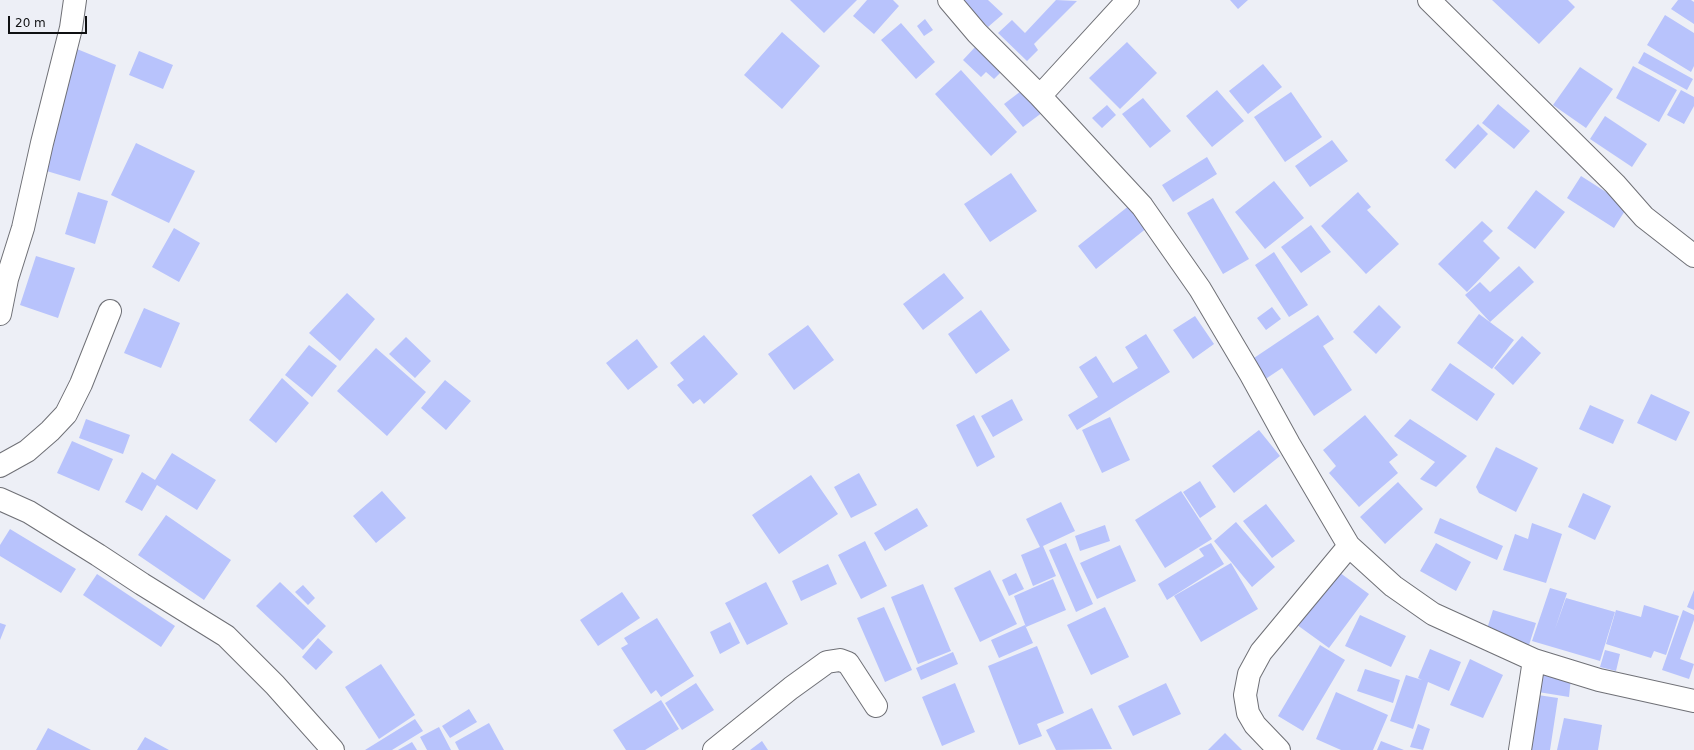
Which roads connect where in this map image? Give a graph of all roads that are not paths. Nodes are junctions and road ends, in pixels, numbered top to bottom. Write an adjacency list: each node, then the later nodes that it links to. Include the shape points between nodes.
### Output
1 (75, 0): 8 (street, via 71,28)
2 (949, 0): 5 (street, via 976,33)
3 (1128, 0): 5 (street)
4 (1429, 0): 6 (street, via 1615,184 1644,217)
5 (1040, 96): 11 (street, via 1142,206 1200,289)
6 (1694, 256)
7 (110, 311): 9 (street, via 81,384 66,414 27,451)
8 (0, 314)
9 (0, 466)
10 (0, 499): 15 (street, via 35,516 226,636 275,685)
11 (1349, 546): 12 (street, via 1393,586 1433,614); 17 (street, via 1261,652 1249,674 1245,695 1248,712 1256,725)
12 (1534, 660): 13 (street, via 1600,680); 18 (street)
13 (1694, 701)
14 (876, 706): 16 (street, via 848,663 840,660 826,662)
15 (333, 750)
16 (714, 750)
17 (1279, 750)
18 (1520, 750)

